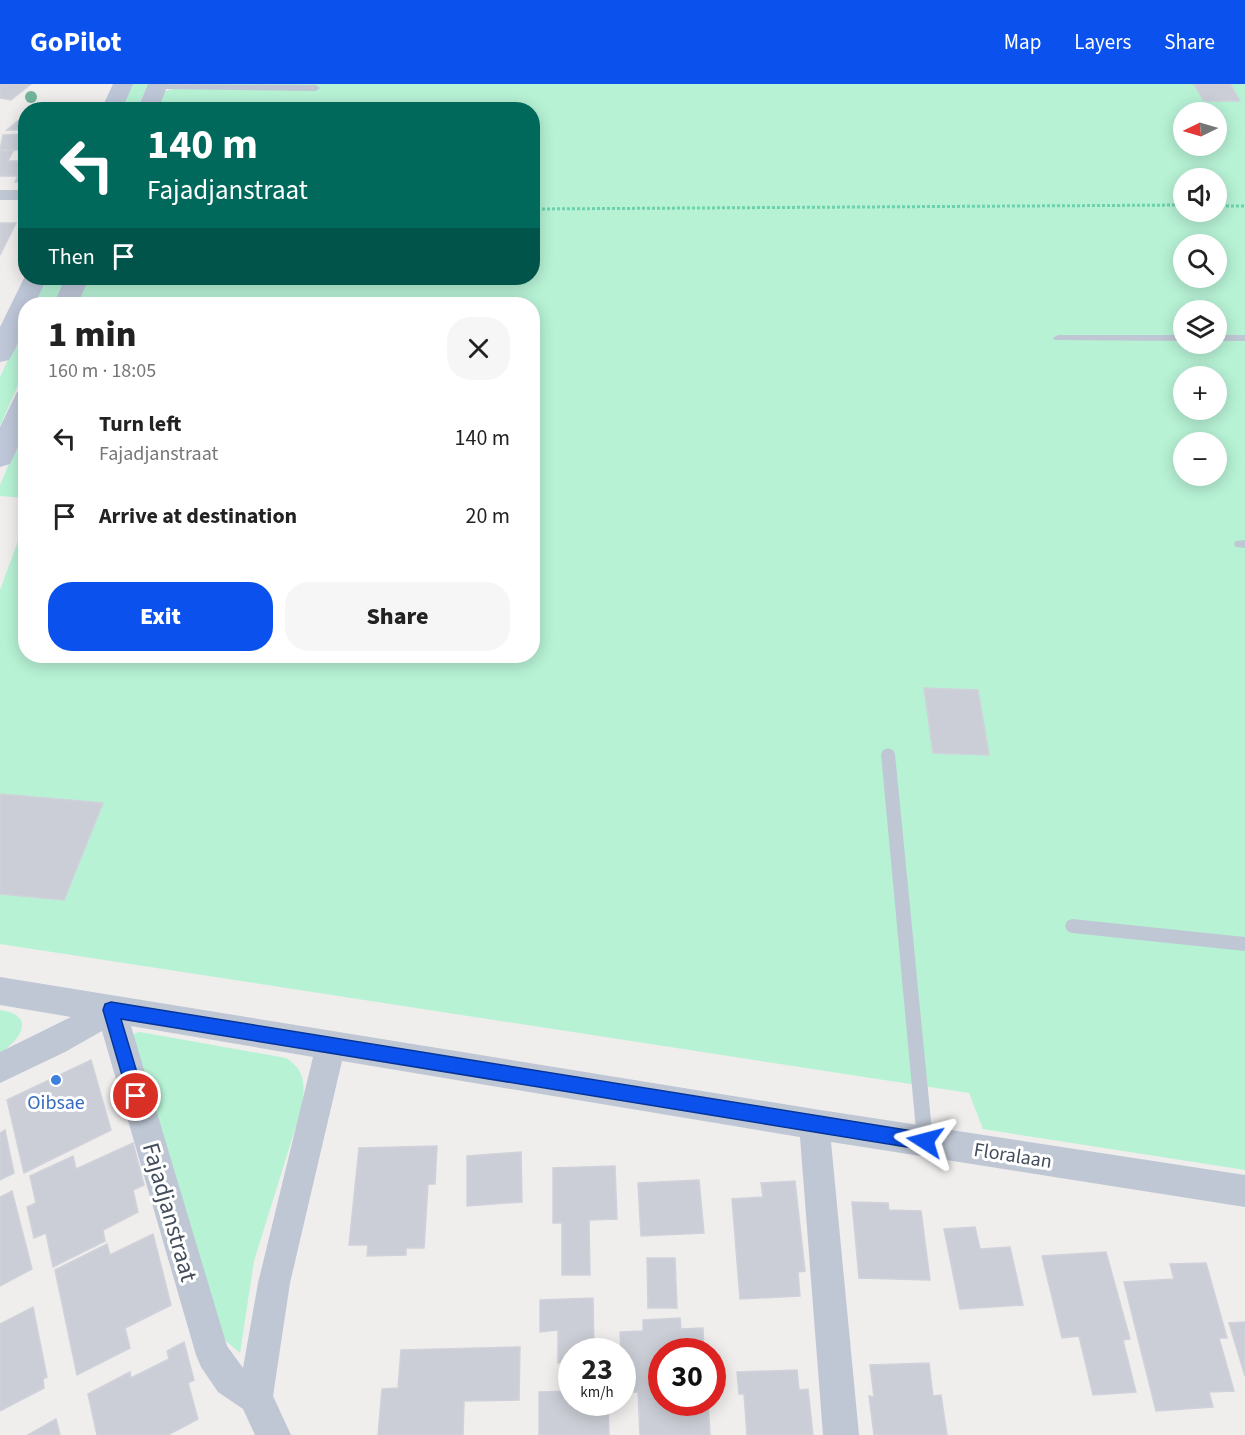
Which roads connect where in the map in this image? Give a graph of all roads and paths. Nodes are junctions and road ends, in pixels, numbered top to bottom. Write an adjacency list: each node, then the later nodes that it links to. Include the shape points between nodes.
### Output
1 (123, 84): 4 (main road)
2 (157, 85): 3 (lane); 5 (main road)
3 (316, 88)
4 (115, 102)
5 (150, 102)
6 (0, 195): 7 (street)
7 (18, 195)
8 (1173, 205): 11 (path)
9 (1227, 206): 10 (path)
10 (1245, 206)
11 (540, 209)
12 (18, 315): 17 (main road)
13 (1058, 338): 14 (lane)
14 (1173, 338)
15 (1227, 338): 16 (lane)
16 (1245, 338)
17 (0, 354)
18 (18, 416): 19 (main road)
19 (0, 457)
20 (888, 754): 28 (lane)
21 (1072, 926): 22 (lane)
22 (1245, 944)
23 (0, 991): 24 (street, Floralaan)
24 (111, 1010): 25 (street, Floralaan); 26 (street); 30 (street, Fajadjanstraat, via 213,1355 231,1380)
25 (331, 1045): 27 (street, Floralaan); 30 (street, via 274,1283)
26 (0, 1068)
27 (814, 1124): 28 (street, Floralaan); 32 (street)
28 (925, 1141): 29 (street, Floralaan)
29 (1245, 1191)
30 (255, 1397): 31 (street, Fajadjanstraat)
31 (273, 1435)
32 (841, 1435)

